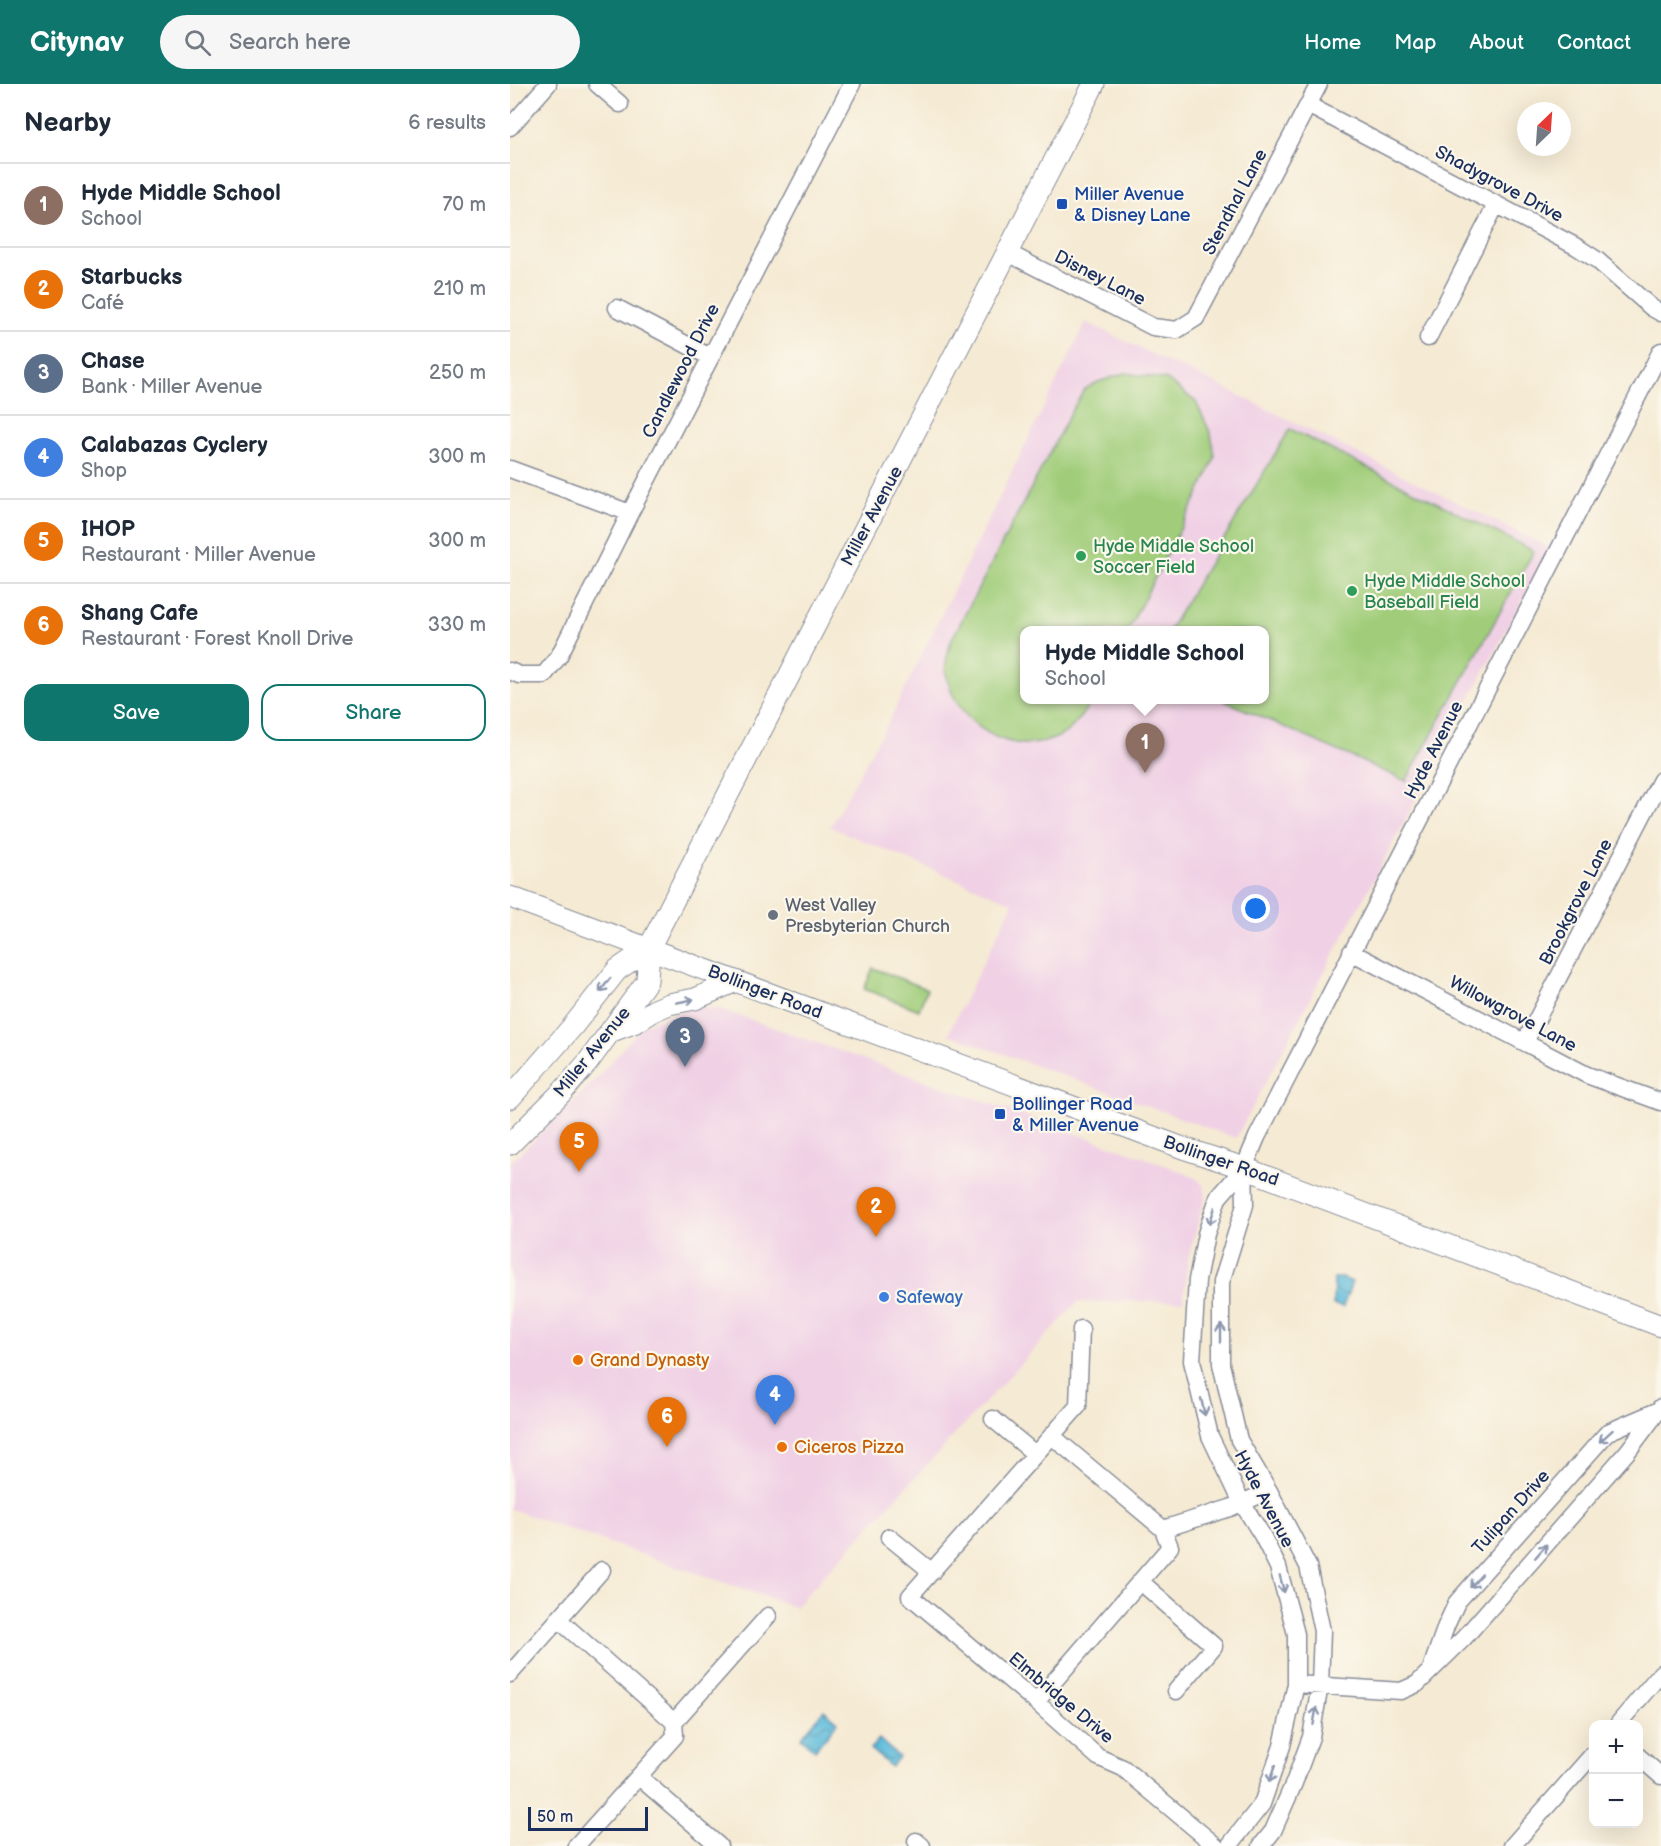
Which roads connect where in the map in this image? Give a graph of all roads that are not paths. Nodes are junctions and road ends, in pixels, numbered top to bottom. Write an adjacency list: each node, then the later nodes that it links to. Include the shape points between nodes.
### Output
1 (548, 84): 8 (street)
2 (597, 84): 6 (street)
3 (852, 84): 16 (street, Candlewood Drive)
4 (1094, 84): 10 (main road, Miller Avenue)
5 (1318, 84): 7 (street, Stendhal Lane)
6 (620, 104)
7 (1308, 105): 9 (street, Shadygrove Drive); 13 (street, Stendhal Lane, via 1196,318)
8 (510, 127)
9 (1496, 205): 12 (street, Shadygrove Drive, via 1597,260); 14 (street)
10 (1008, 253): 13 (street, Disney Lane, via 1153,327); 22 (main road, Miller Avenue)
11 (617, 308): 16 (street)
12 (1661, 313)
13 (1177, 330)
14 (1428, 338)
15 (1661, 351): 23 (street, Hyde Avenue)
16 (710, 357): 18 (street, Candlewood Drive)
17 (510, 469): 18 (street)
18 (630, 513): 19 (street, Candlewood Drive, via 559,656 544,675)
19 (510, 671)
20 (1661, 780): 26 (street, Brookgrove Lane)
21 (510, 897): 22 (main road, Bollinger Road)
22 (649, 948): 24 (main road, Bollinger Road); 25 (main road, Miller Avenue, via 647,981); 27 (main road, Miller Avenue, one-way to 27, via 616,970)
23 (1351, 952): 26 (street, Willowgrove Lane); 30 (street, Hyde Avenue)
24 (736, 981): 25 (main road, one-way to 24, via 669,1004 695,999); 30 (main road, Bollinger Road)
25 (612, 1031): 29 (main road, Miller Avenue, via 562,1092)
26 (1526, 1042): 28 (street, Willowgrove Lane, via 1587,1076)
27 (510, 1098)
28 (1661, 1102)
29 (510, 1144)
30 (1244, 1168): 31 (main road, Bollinger Road); 37 (street, Hyde Avenue, one-way to 30, via 1239,1440 1221,1364 1221,1282 1245,1205); 38 (street, Hyde Avenue, one-way to 38, via 1218,1198 1206,1234 1197,1280 1192,1361 1210,1436)
31 (1661, 1326)
32 (1081, 1329): 35 (street, Elmbridge Drive, via 1078,1406)
33 (1659, 1409): 46 (street, Tulipan Drive, one-way to 33, via 1628,1451); 46 (street, Tulipan Drive, one-way to 46, via 1608,1432 1457,1602)
34 (993, 1419): 36 (street)
35 (1052, 1436): 36 (street, Elmbridge Drive); 39 (street)
36 (1035, 1454): 42 (street, Elmbridge Drive)
37 (1269, 1491): 38 (street); 50 (street, Hyde Avenue, via 1308,1566 1322,1631)
38 (1242, 1503): 39 (street); 49 (street, Hyde Avenue, one-way to 49, via 1278,1567 1296,1634)
39 (1163, 1529): 43 (street, via 1170,1547)
40 (889, 1537): 42 (street)
41 (602, 1570): 45 (street)
42 (932, 1572): 52 (street, Elmbridge Drive, via 910,1596)
43 (1141, 1582): 51 (street, via 1214,1646); 52 (street)
44 (768, 1616): 54 (street)
45 (558, 1620): 48 (street); 54 (street)
46 (1430, 1672): 50 (street, Tulipan Drive, via 1401,1691)
47 (1661, 1673): 53 (street)
48 (510, 1674)
49 (1296, 1684): 50 (street, Tulipan Drive); 62 (street, Hyde Avenue, one-way to 62, via 1282,1746 1262,1804)
50 (1320, 1685): 63 (street, Hyde Avenue, one-way to 50, via 1273,1831 1294,1784 1311,1737)
51 (1176, 1691)
52 (1036, 1702): 61 (street, Elmbridge Drive, via 1098,1757 1123,1768)
53 (1622, 1720)
54 (674, 1722): 58 (street, via 675,1736)
55 (1589, 1758): 64 (street)
56 (1643, 1760): 57 (street)
57 (1661, 1776)
58 (639, 1777): 59 (street); 60 (street)
59 (576, 1846)
60 (719, 1846)
61 (1216, 1846)
62 (1229, 1846)
63 (1261, 1846)
64 (1512, 1846)

